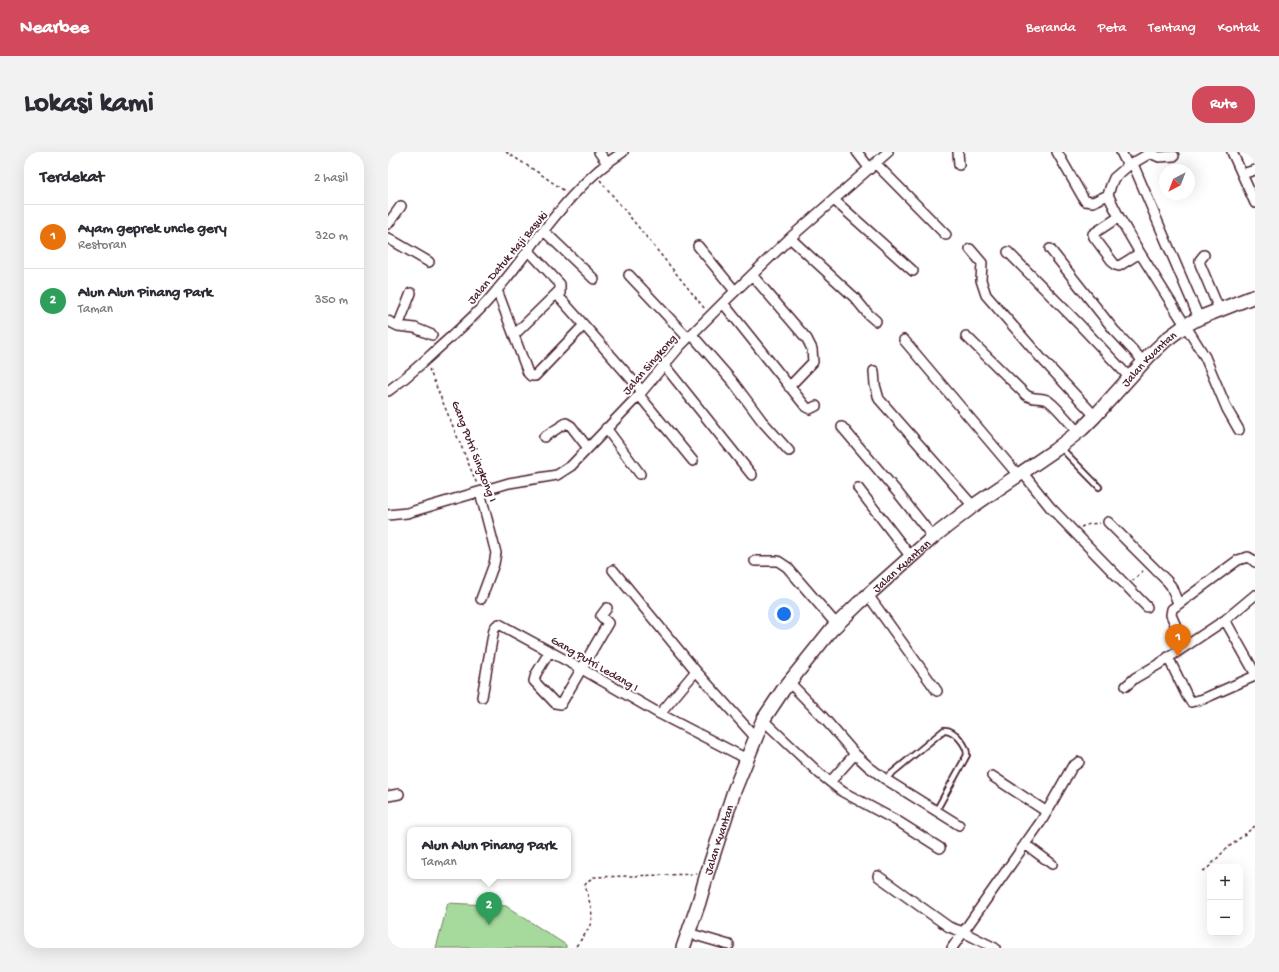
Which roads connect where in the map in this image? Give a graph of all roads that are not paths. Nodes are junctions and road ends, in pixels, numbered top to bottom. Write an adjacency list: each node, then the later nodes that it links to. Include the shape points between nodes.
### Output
1 (599, 152): 11 (street)
2 (623, 152): 11 (street, Jalan Datuk Haji Basuki)
3 (857, 152): 14 (street)
4 (890, 152): 14 (street, Jalan Singkong)
5 (958, 152): 12 (street)
6 (1057, 152): 17 (street, via 1085,201 1093,202)
7 (1120, 152): 13 (street)
8 (1232, 152): 16 (street)
9 (1151, 153): 10 (street, via 1159,157); 13 (street)
10 (1174, 156)
11 (607, 163): 23 (street, Jalan Datuk Haji Basuki, via 572,197)
12 (959, 165)
13 (1131, 165): 17 (street, via 1114,178); 46 (street)
14 (873, 166): 18 (street, Jalan Singkong); 24 (street)
15 (1255, 170): 16 (street)
16 (1242, 174): 19 (street)
17 (1108, 194): 21 (street)
18 (834, 200): 26 (street, Jalan Singkong); 35 (street)
19 (1255, 203)
20 (401, 206): 22 (street)
21 (1119, 217): 32 (street); 32 (street, via 1093,234 1094,237 1115,265 1119,266)
22 (388, 224)
23 (544, 231): 30 (street, Jalan Datuk Haji Basuki); 38 (street)
24 (946, 235)
25 (388, 238): 34 (street)
26 (790, 238): 37 (street, Jalan Singkong); 48 (street)
27 (698, 246): 41 (street)
28 (970, 249): 65 (street, via 982,263 981,280 986,295)
29 (1050, 249): 57 (street, via 1114,330)
30 (528, 250): 39 (street, Jalan Datuk Haji Basuki); 40 (street, via 560,284)
31 (1008, 252): 60 (street)
32 (1140, 253): 50 (street)
33 (1204, 255): 45 (street, via 1200,264)
34 (429, 262)
35 (913, 271)
36 (629, 275): 55 (street)
37 (752, 275): 41 (street, Jalan Singkong); 61 (street, via 812,349 812,362)
38 (594, 279)
39 (498, 290): 53 (street); 62 (street, Jalan Datuk Haji Basuki, via 466,323 405,379)
40 (560, 290): 49 (street, via 560,298); 53 (street)
41 (735, 291): 44 (street, Jalan Singkong)
42 (411, 293): 51 (street)
43 (1255, 296): 45 (street, Jalan Kuantan)
44 (723, 303): 55 (street, Jalan Singkong); 61 (street)
45 (1219, 309): 46 (street, Jalan Kuantan)
46 (1199, 318): 50 (street, Jalan Kuantan)
47 (388, 321): 51 (street)
48 (876, 321)
49 (584, 325): 53 (street, via 534,376 528,373); 63 (street)
50 (1186, 325): 57 (street, Jalan Kuantan); 68 (street, via 1205,356 1227,409)
51 (398, 326): 52 (street, via 415,328)
52 (432, 335)
53 (514, 336)
54 (966, 336): 69 (street, via 1026,395 1051,402)
55 (690, 337): 58 (street, Jalan Singkong); 73 (street, via 733,382 762,421)
56 (904, 340): 76 (street)
57 (1144, 362): 60 (street, Jalan Kuantan)
58 (664, 365): 63 (street, Jalan Singkong); 77 (street)
59 (874, 371): 81 (street, via 880,399)
60 (1129, 378): 65 (street, Jalan Kuantan)
61 (790, 387): 64 (street, via 808,409)
62 (388, 391)
63 (641, 393): 67 (street, Jalan Singkong); 74 (street)
64 (816, 406)
65 (1095, 416): 69 (street, Jalan Kuantan)
66 (842, 427): 84 (street)
67 (606, 428): 72 (street, Jalan Singkong); 75 (street)
68 (1239, 430)
69 (1078, 432): 71 (street, Jalan Kuantan)
70 (544, 437): 72 (street, via 566,422)
71 (1060, 446): 76 (street, Jalan Kuantan); 78 (lane)
72 (588, 448): 80 (street, Jalan Singkong, via 562,473 509,483)
73 (789, 450)
74 (694, 461)
75 (640, 474)
76 (1020, 474): 81 (street, Jalan Kuantan); 93 (street)
77 (752, 475)
78 (1099, 486)
79 (858, 488): 85 (street)
80 (480, 492): 82 (street, Jalan Singkong, via 407,513); 91 (street, Gang Putri Singkong I, via 496,553)
81 (973, 506): 84 (street, Jalan Kuantan)
82 (388, 515)
83 (1108, 522): 92 (street, via 1169,583)
84 (933, 537): 85 (street, Jalan Kuantan)
85 (911, 557): 89 (street, Jalan Kuantan)
86 (755, 561): 96 (street, via 778,561 787,567)
87 (1255, 562): 92 (street, via 1248,557 1238,560)
88 (613, 570): 101 (street)
89 (868, 595): 96 (street, Jalan Kuantan); 106 (street)
90 (1255, 595): 95 (street)
91 (481, 599)
92 (1178, 603): 97 (street, via 1172,609 1171,615)
93 (1147, 607)
94 (607, 608): 100 (street, via 601,616 608,623)
95 (1225, 620): 97 (street); 102 (street)
96 (837, 625): 104 (street, Jalan Kuantan)
97 (1185, 646): 99 (street)
98 (550, 651): 100 (street, Gang Putri Ledang I); 100 (street, via 534,681 555,703 563,702); 107 (street, Gang Putri Ledang I, via 504,626 497,625 494,629)
99 (1168, 657): 103 (street, via 1191,702); 105 (street)
100 (582, 669): 108 (street, Gang Putri Ledang I)
101 (696, 671): 108 (street); 110 (street)
102 (1255, 673)
103 (1255, 676)
104 (789, 682): 109 (street, Jalan Kuantan); 111 (street)
105 (1126, 686)
106 (937, 691)
107 (482, 697)
108 (660, 714): 112 (street, Gang Putri Ledang I)
109 (763, 720): 110 (street, Jalan Kuantan); 116 (street)
110 (755, 737): 112 (street, Jalan Kuantan)
111 (855, 754): 115 (street); 116 (street)
112 (747, 759): 127 (street, Jalan Kuantan, via 734,791)
113 (1079, 762): 120 (street, via 1072,767)
114 (992, 776): 120 (street)
115 (885, 779): 119 (street); 119 (lane, via 944,730 953,732 967,750 967,755)
116 (830, 782): 123 (street)
117 (399, 794): 118 (street)
118 (388, 796)
119 (936, 811): 121 (street)
120 (1047, 812): 122 (street)
121 (959, 825)
122 (1025, 844): 124 (street); 126 (street)
123 (940, 848)
124 (1052, 864)
125 (878, 876): 126 (street, via 942,923)
126 (962, 932): 130 (street); 131 (street)
127 (688, 933): 128 (street); 129 (street, Jalan Kuantan)
128 (729, 945)
129 (683, 948)
130 (952, 948)
131 (995, 948)

